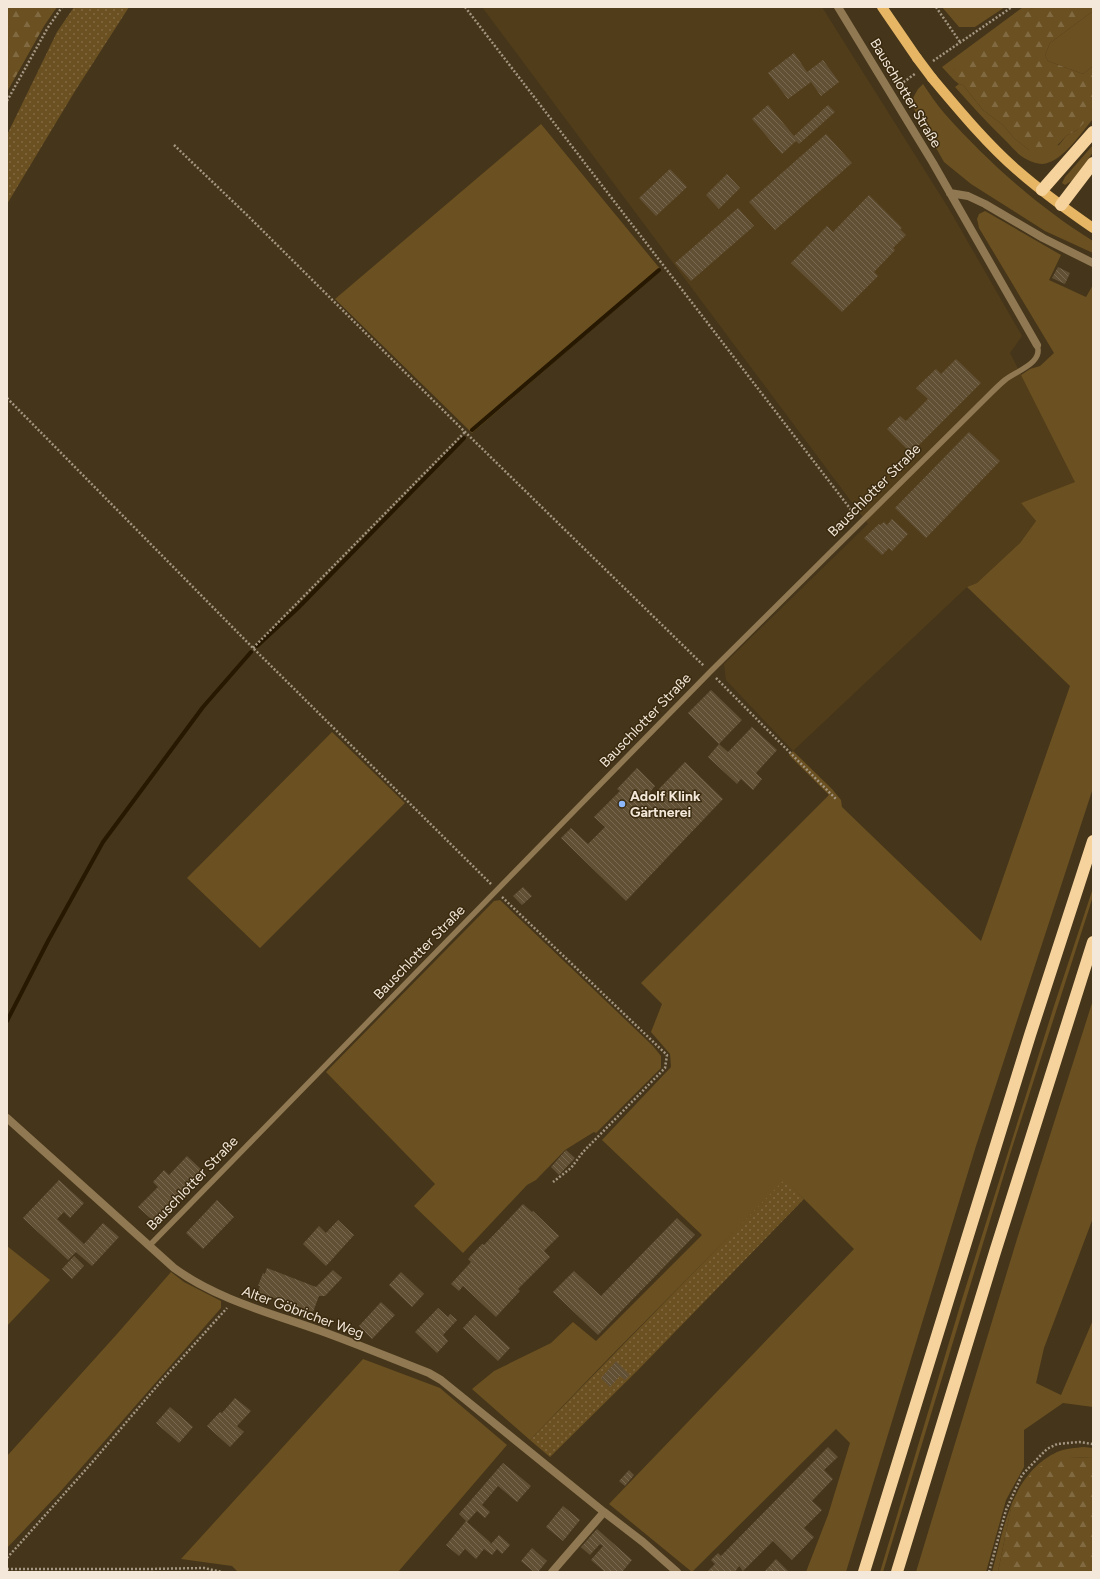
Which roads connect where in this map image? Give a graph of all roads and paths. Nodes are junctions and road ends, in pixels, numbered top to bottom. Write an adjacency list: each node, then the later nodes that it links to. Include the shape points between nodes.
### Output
1 (62, 7): 13 (path)
2 (465, 7): 25 (path)
3 (838, 7): 12 (street, Bauschlotter Straße)
4 (882, 7): 17 (main road, bridge, via 932,78 966,118 1017,170)
5 (933, 7): 8 (path)
6 (936, 7): 8 (path)
7 (1012, 7): 9 (path)
8 (939, 11): 9 (path)
9 (960, 42): 10 (path)
10 (928, 65)
11 (922, 69): 12 (path)
12 (890, 92): 18 (street, Bauschlotter Straße)
13 (7, 101)
14 (1093, 132): 17 (highway)
15 (174, 145): 24 (path)
16 (1093, 163): 19 (highway)
17 (1042, 190): 19 (main road)
18 (950, 193): 21 (street, via 968,196 986,204 1043,238); 22 (street, Bauschlotter Straße)
19 (1061, 205): 20 (main road)
20 (1093, 228)
21 (1093, 263)
22 (1037, 345): 25 (lane, Bauschlotter Straße, via 1038,356 1029,366 1006,380 989,395)
23 (7, 398): 26 (path)
24 (465, 432): 26 (path); 27 (path)
25 (860, 522): 27 (lane, Bauschlotter Straße)
26 (253, 648): 30 (path, via 487,879)
27 (710, 672): 28 (path); 30 (lane, Bauschlotter Straße)
28 (836, 799)
29 (1093, 841): 43 (highway, via 1025,1050)
30 (496, 892): 33 (path, via 666,1055 665,1068 583,1152 571,1168); 34 (lane, Bauschlotter Straße)
31 (1093, 942): 44 (highway)
32 (7, 1118): 34 (street, Alter Göbricher Weg)
33 (553, 1182)
34 (150, 1245): 35 (street, Alter Göbricher Weg, via 188,1279)
35 (233, 1301): 37 (street, Alter Göbricher Weg, via 429,1373); 38 (path)
36 (1093, 1444): 45 (path, via 1057,1444 1040,1456 1022,1475 1006,1510)
37 (604, 1512): 41 (street); 42 (street, Alter Göbricher Weg)
38 (7, 1558)
39 (7, 1569): 40 (path, via 204,1568)
40 (222, 1572)
41 (552, 1572)
42 (677, 1572)
43 (864, 1572)
44 (897, 1572)
45 (989, 1572)

